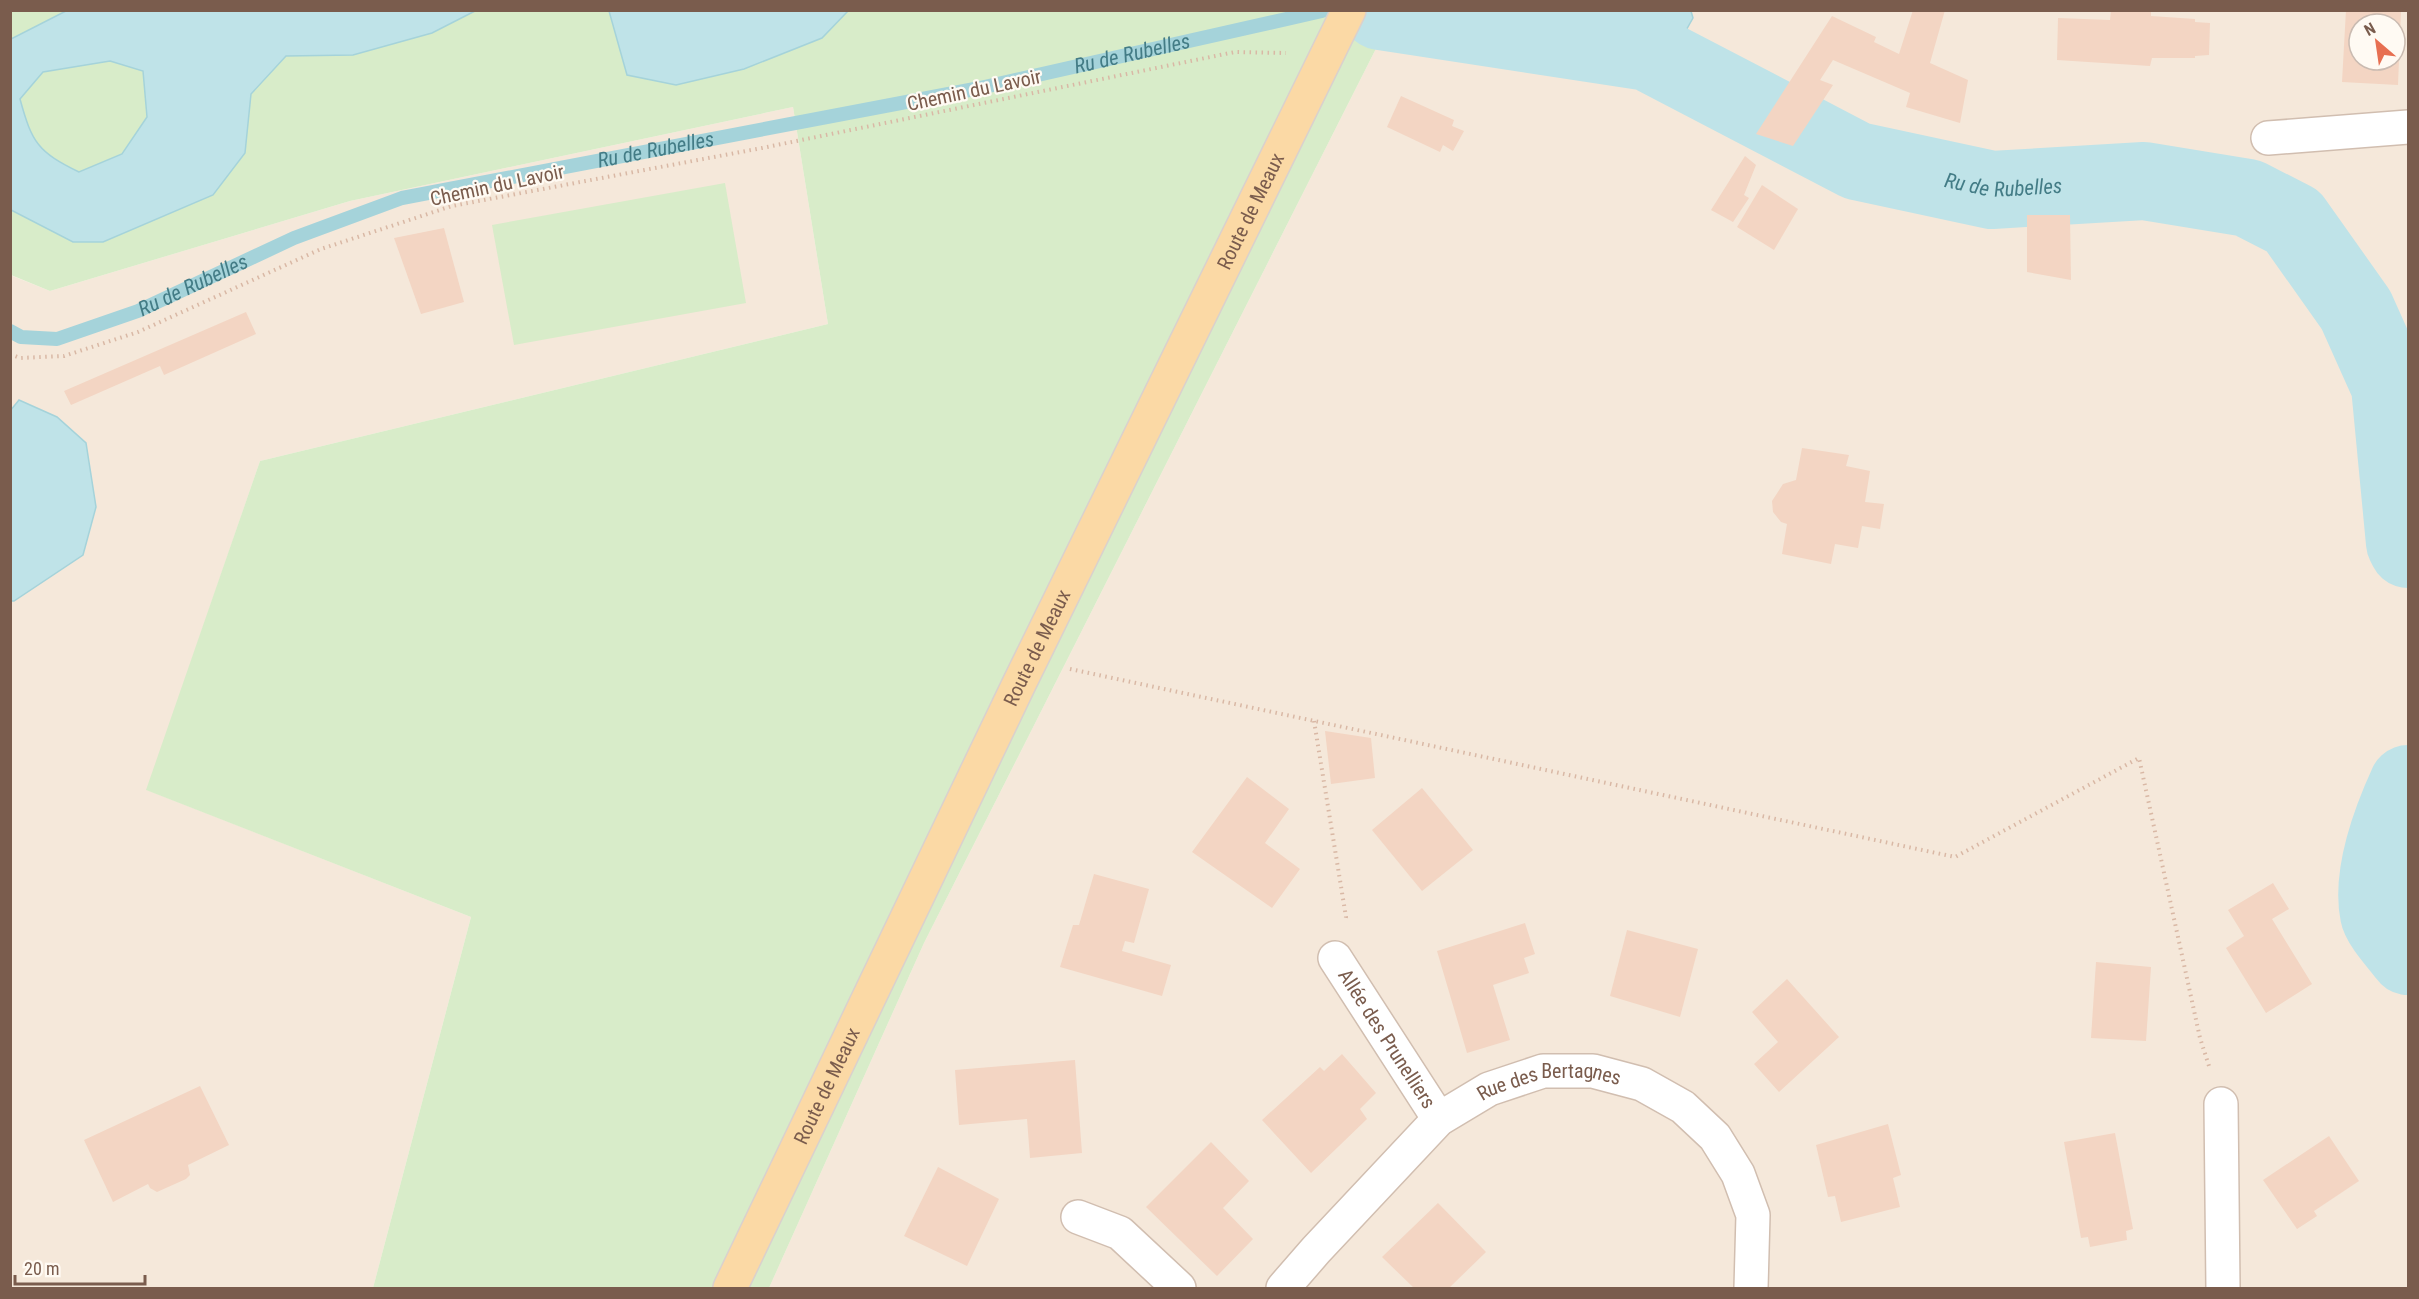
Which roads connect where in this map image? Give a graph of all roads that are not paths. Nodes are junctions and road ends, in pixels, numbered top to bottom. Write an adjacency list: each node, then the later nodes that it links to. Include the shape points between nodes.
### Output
1 (1349, 10): 8 (main road, Route de Meaux)
2 (2409, 127): 3 (street)
3 (2268, 138)
4 (1335, 958): 6 (street, Allée des Prunelliers)
5 (2221, 1104): 12 (street)
6 (1439, 1119): 10 (street, Rue des Bertagnes); 11 (street, Rue des Bertagnes, via 1489,1089 1543,1071 1593,1071 1642,1084 1683,1107 1715,1137 1738,1174 1753,1215)
7 (1078, 1217): 9 (street, via 1120,1233)
8 (730, 1288)
9 (1179, 1288)
10 (1283, 1288)
11 (1751, 1288)
12 (2223, 1288)

